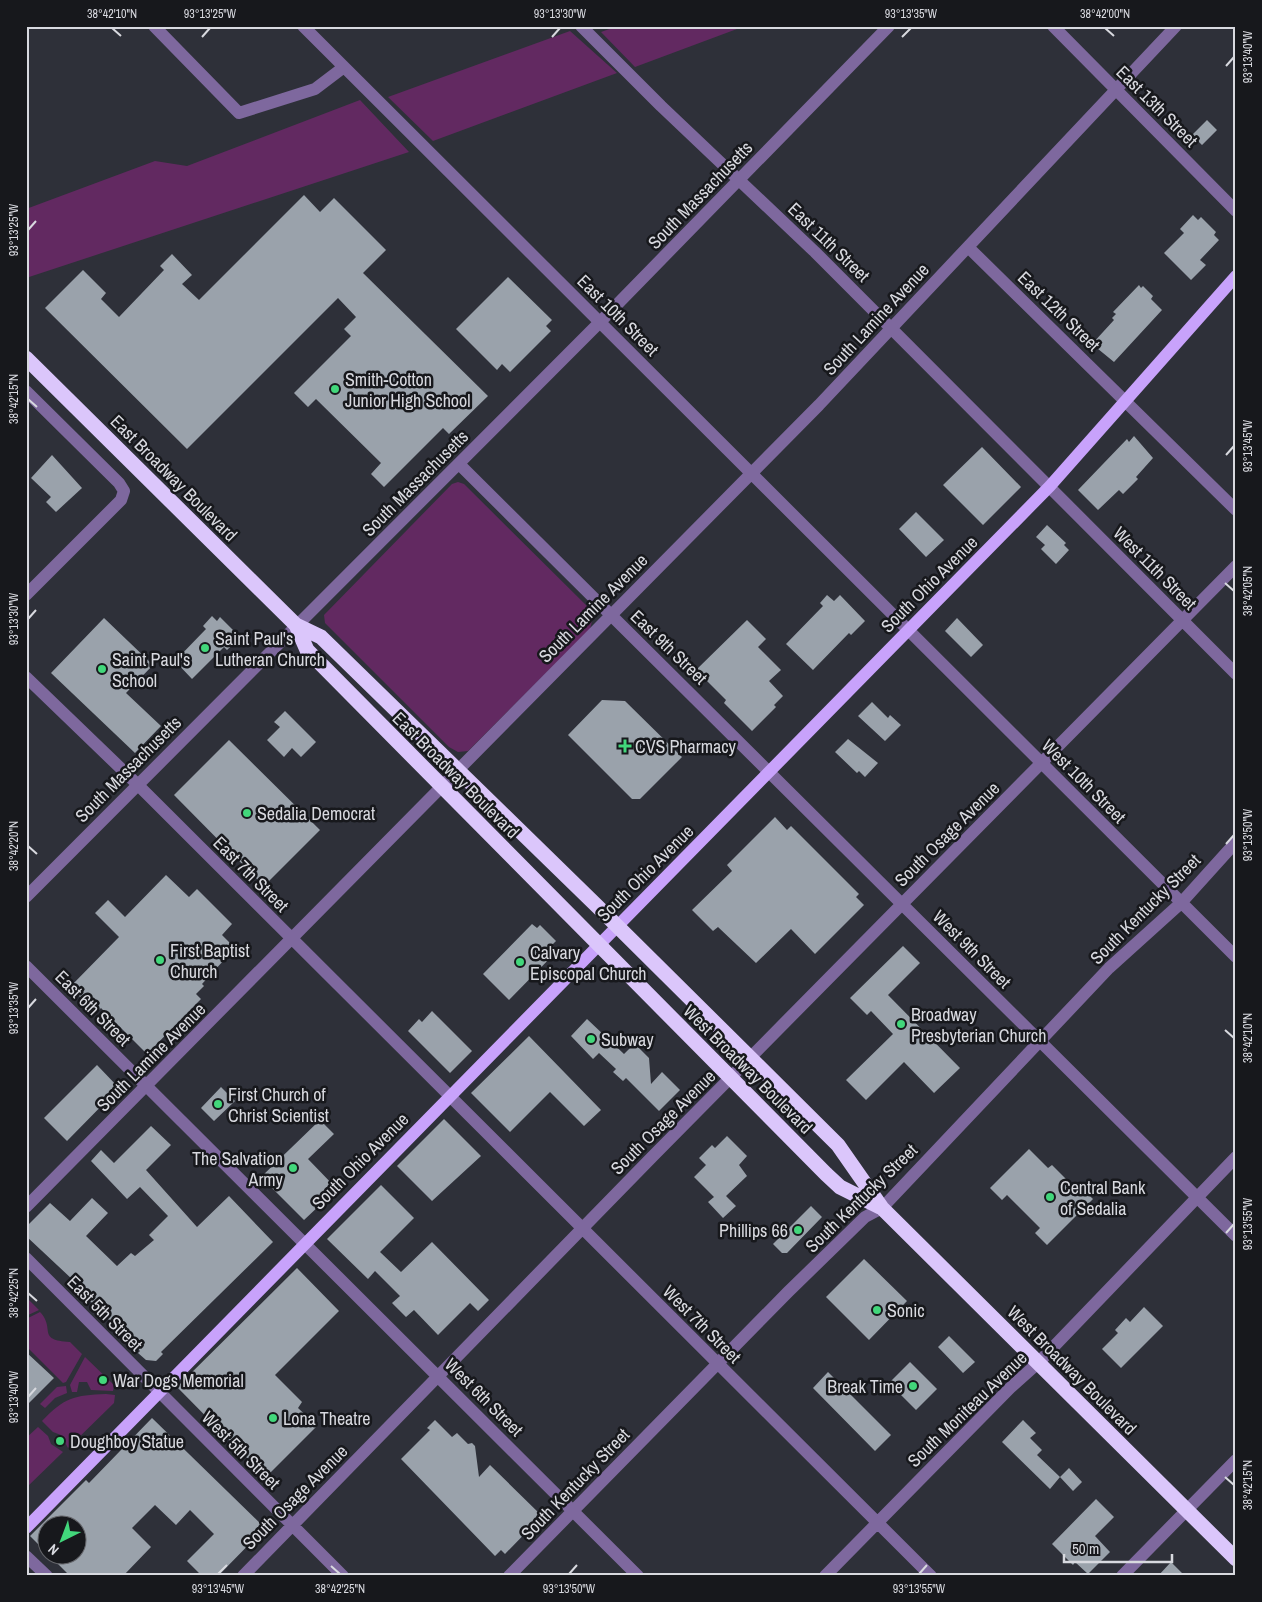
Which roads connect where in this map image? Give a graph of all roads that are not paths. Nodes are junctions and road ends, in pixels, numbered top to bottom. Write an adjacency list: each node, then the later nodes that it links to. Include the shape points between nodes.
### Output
1 (154, 26): 7 (street, via 239,113 315,88)
2 (303, 26): 7 (street, East 10th Street)
3 (581, 26): 9 (street, East 11th Street, via 660,106)
4 (889, 26): 9 (street, South Massachusetts)
5 (1053, 26): 8 (street, East 13th Street)
6 (1176, 26): 8 (street, South Lamine Avenue)
7 (344, 67): 13 (street, East 10th Street)
8 (1116, 90): 10 (street, East 13th Street); 11 (street, South Lamine Avenue)
9 (739, 179): 13 (street, South Massachusetts); 14 (street, East 11th Street)
10 (1236, 211)
11 (968, 247): 14 (street, South Lamine Avenue); 17 (street, East 12th Street)
12 (1236, 276): 17 (main road, South Ohio Avenue)
13 (600, 322): 18 (street, South Massachusetts); 19 (street, East 10th Street)
14 (892, 329): 19 (street, South Lamine Avenue); 20 (street, East 11th Street)
15 (26, 358): 26 (highway, East Broadway Boulevard)
16 (26, 391): 23 (street, via 124,491 121,500)
17 (1125, 401): 20 (main road, South Ohio Avenue); 21 (street, East 12th Street)
18 (459, 464): 24 (street, East 9th Street); 26 (street, South Massachusetts)
19 (751, 473): 24 (street, South Lamine Avenue); 27 (street, East 10th Street)
20 (1050, 486): 25 (street, West 11th Street); 27 (main road, South Ohio Avenue)
21 (1236, 510)
22 (1236, 566): 25 (street, South Osage Avenue)
23 (26, 594)
24 (610, 615): 31 (street, South Lamine Avenue); 32 (street, East 9th Street)
25 (1183, 620): 28 (street, West 11th Street); 30 (street, South Osage Avenue)
26 (296, 625): 31 (highway, East Broadway Boulevard, via 321,637); 33 (street, South Massachusetts); 34 (highway, East Broadway Boulevard, via 306,650)
27 (909, 629): 30 (street, West 10th Street); 32 (main road, South Ohio Avenue)
28 (1236, 674)
29 (26, 677): 33 (street, East 7th Street)
30 (1042, 763): 37 (street, West 10th Street); 38 (street, South Osage Avenue)
31 (458, 769): 34 (street, South Lamine Avenue); 39 (highway, East Broadway Boulevard)
32 (769, 772): 38 (street, West 9th Street); 39 (main road, South Ohio Avenue)
33 (138, 784): 36 (street, South Massachusetts); 40 (street, East 7th Street)
34 (441, 788): 40 (street, South Lamine Avenue); 41 (highway, East Broadway Boulevard)
35 (1236, 842): 37 (street, South Kentucky Street)
36 (26, 897)
37 (1180, 903): 42 (street, West 10th Street); 44 (street, South Kentucky Street, via 1109,968)
38 (902, 904): 44 (street, West 9th Street); 45 (street, South Osage Avenue)
39 (618, 925): 41 (main road, South Ohio Avenue); 45 (highway, West Broadway Boulevard)
40 (291, 940): 47 (street, South Lamine Avenue); 48 (street, East 7th Street)
41 (598, 945): 46 (highway, West Broadway Boulevard); 48 (main road, South Ohio Avenue)
42 (1236, 957)
43 (26, 966): 47 (street, East 6th Street)
44 (1040, 1041): 50 (street, West 9th Street); 52 (street, South Kentucky Street)
45 (750, 1058): 46 (street, South Osage Avenue); 52 (highway, West Broadway Boulevard, via 838,1144)
46 (730, 1078): 52 (highway, West Broadway Boulevard, via 840,1187); 53 (street, South Osage Avenue)
47 (146, 1086): 51 (street, South Lamine Avenue); 55 (street, East 6th Street)
48 (448, 1097): 53 (street, West 7th Street); 55 (main road, South Ohio Avenue)
49 (1236, 1157): 50 (street, South Moniteau Avenue)
50 (1198, 1198): 54 (street, West 9th Street); 57 (street, South Moniteau Avenue)
51 (26, 1206)
52 (882, 1208): 57 (highway, West Broadway Boulevard); 58 (street, South Kentucky Street, via 865,1218)
53 (582, 1230): 58 (street, West 7th Street); 59 (street, South Osage Avenue)
54 (1236, 1236)
55 (305, 1243): 59 (street, West 6th Street); 60 (main road, South Ohio Avenue)
56 (26, 1258): 60 (street, East 5th Street)
57 (1038, 1363): 62 (highway, West Broadway Boulevard); 64 (street, South Moniteau Avenue)
58 (718, 1364): 63 (street, South Kentucky Street); 64 (street, West 7th Street)
59 (438, 1376): 63 (street, West 6th Street); 65 (street, South Osage Avenue)
60 (158, 1392): 65 (street, West 5th Street); 66 (main road, South Ohio Avenue)
61 (1236, 1460): 62 (street)
62 (1186, 1510): 68 (highway, West Broadway Boulevard); 76 (street)
63 (573, 1511): 72 (street, South Kentucky Street); 73 (street, West 6th Street)
64 (877, 1522): 74 (street, South Moniteau Avenue); 75 (street, West 7th Street)
65 (292, 1525): 70 (street, South Osage Avenue); 71 (street, West 5th Street)
66 (26, 1528)
67 (26, 1556): 69 (street)
68 (1236, 1560)
69 (47, 1576)
70 (243, 1576)
71 (343, 1576)
72 (509, 1576)
73 (638, 1576)
74 (825, 1576)
75 (930, 1576)
76 (1122, 1576)

